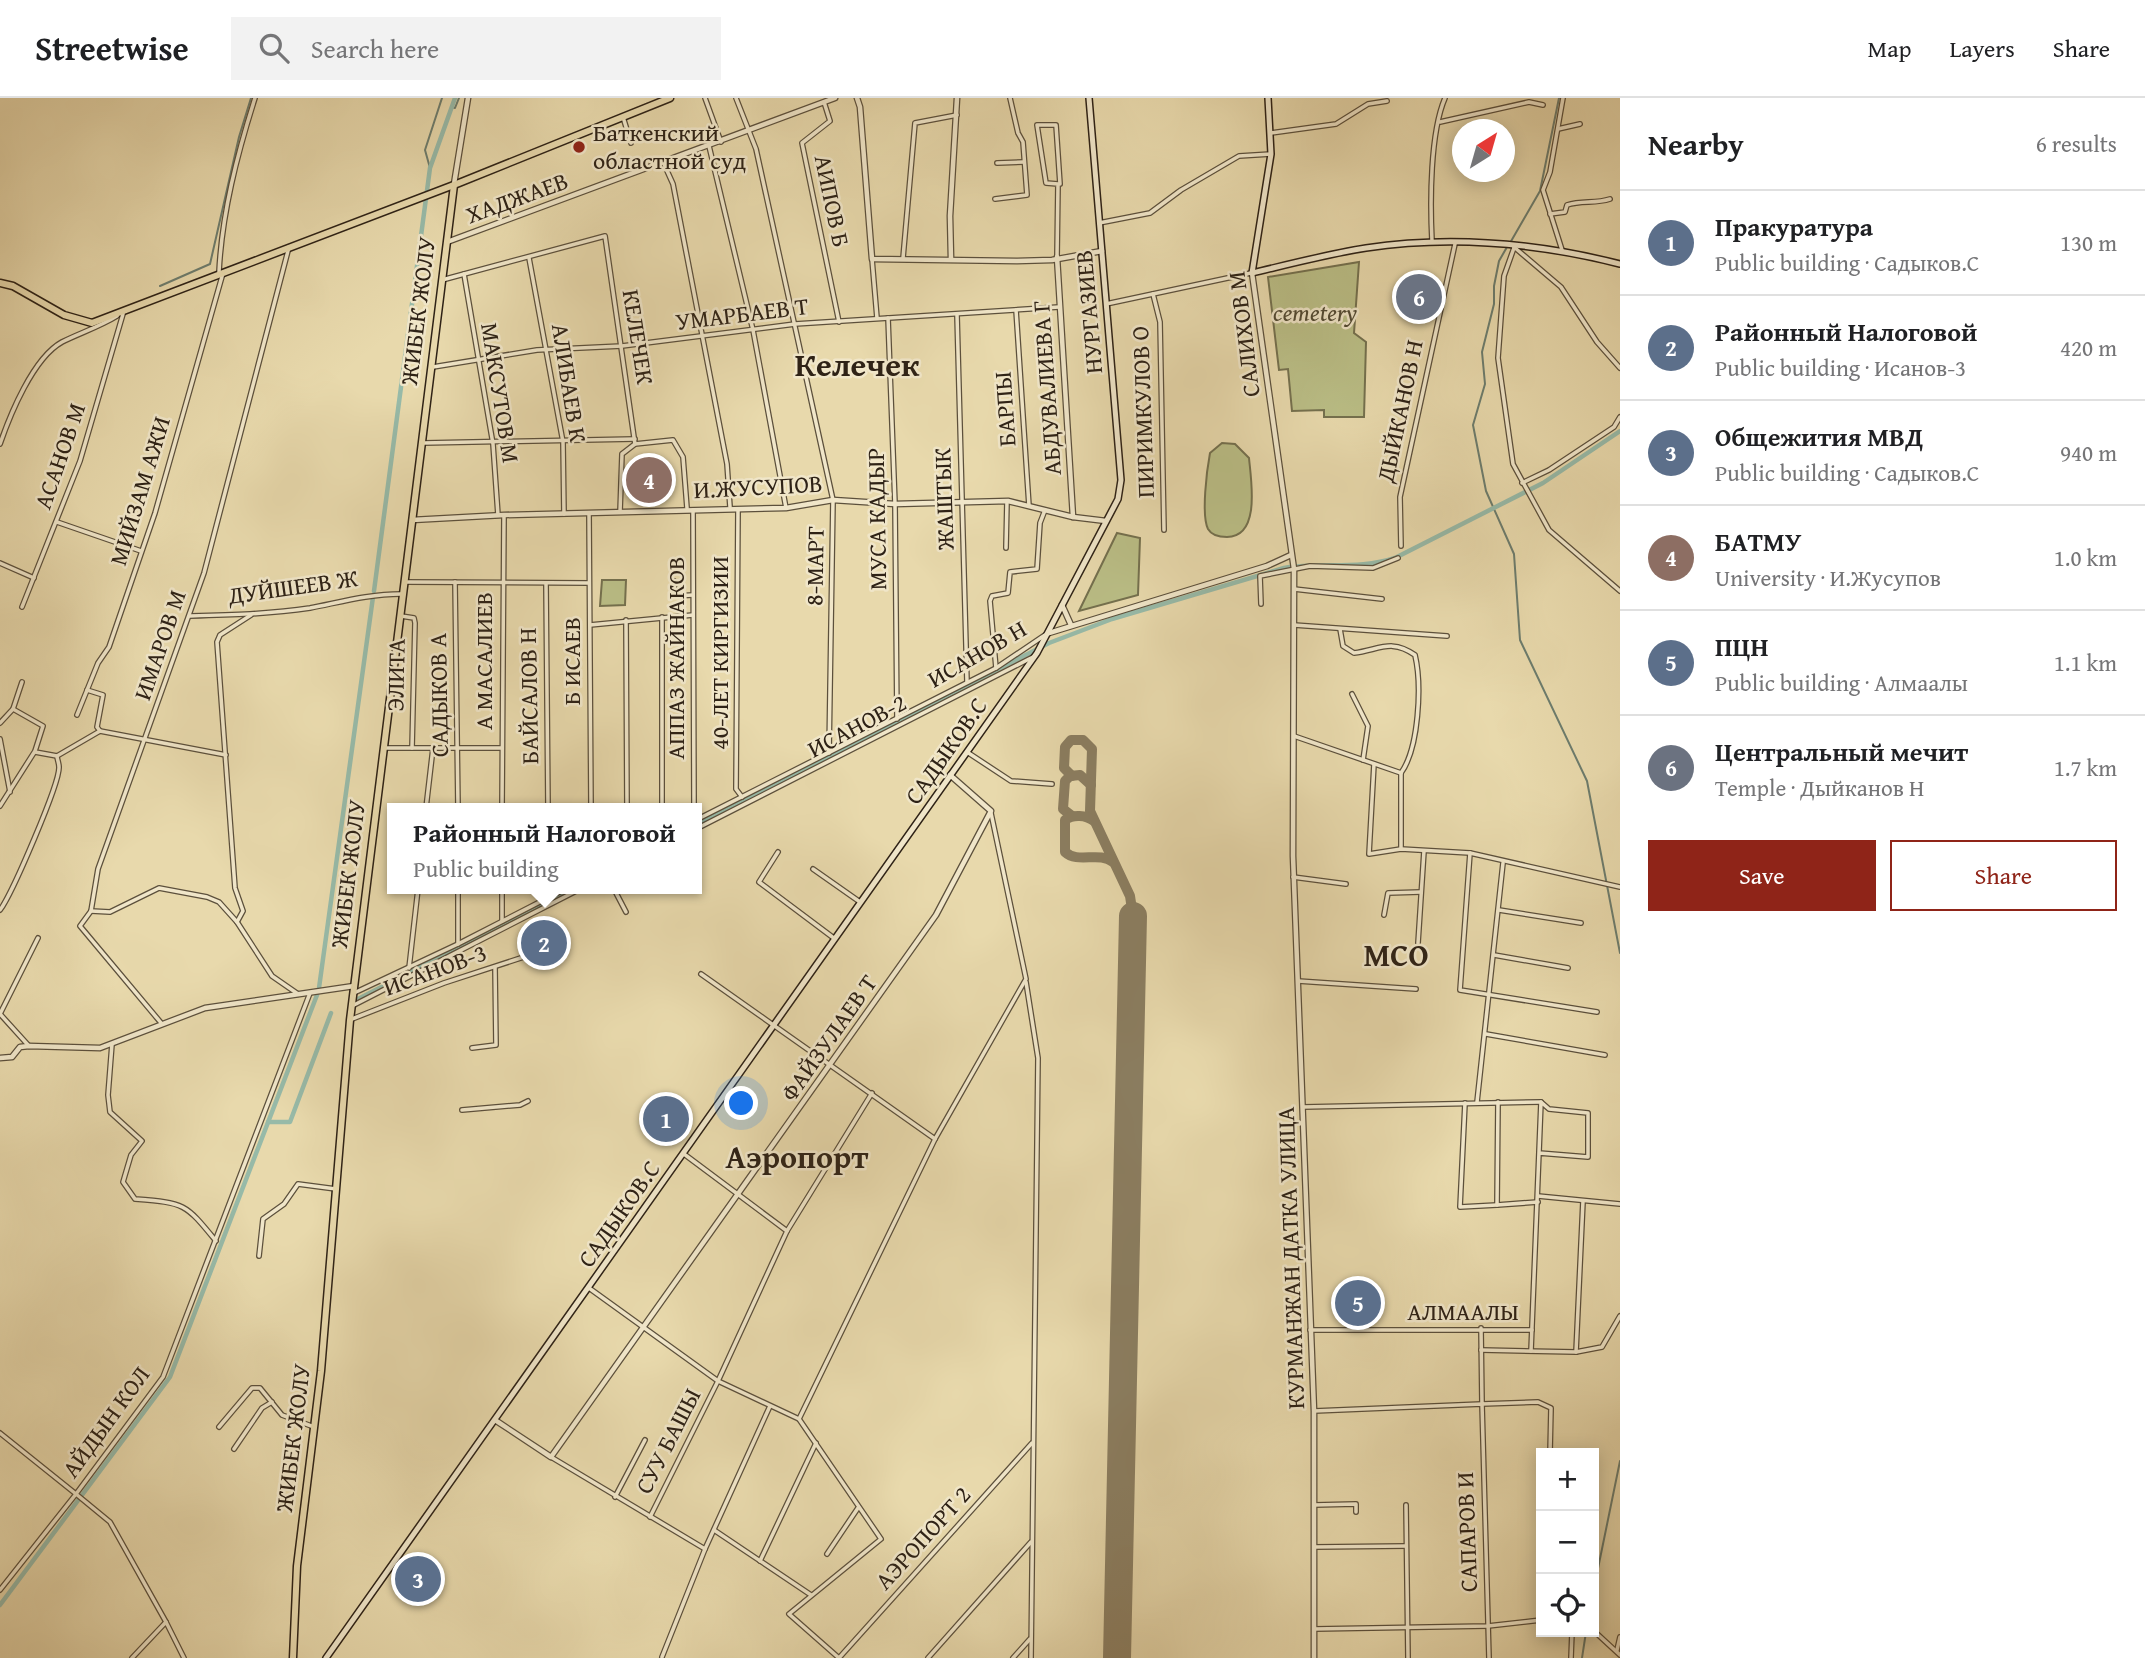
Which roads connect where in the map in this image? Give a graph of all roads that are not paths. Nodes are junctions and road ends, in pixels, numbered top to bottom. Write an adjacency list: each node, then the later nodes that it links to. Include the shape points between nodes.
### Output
1 (255, 98): 50 (street, МИЙЗАМ АЖИ, via 235,164 221,242)
2 (468, 98): 31 (street, ЖИБЕК ЖОЛУ)
3 (670, 98): 18 (main road)
4 (705, 98): 24 (street)
5 (736, 98): 22 (street, 8-МАРТ)
6 (835, 98): 14 (street, ХАДЖАЕВ)
7 (857, 98): 47 (street)
8 (957, 98): 17 (street)
9 (1010, 98): 28 (street)
10 (1088, 98): 36 (main road, НУРГАЗИЕВ)
11 (1268, 98): 23 (main road, САЛИХОВ М)
12 (1445, 98): 19 (street)
13 (1563, 99): 21 (street)
14 (824, 102): 22 (street, ХАДЖАЕВ); 63 (street, АИПОВ Б, via 830,121 802,143)
15 (1387, 102): 23 (street, via 1368,104 1336,124)
16 (1544, 105): 19 (street, via 1529,102)
17 (957, 115): 46 (street, via 915,123); 48 (street)
18 (623, 117): 25 (street); 31 (main road)
19 (1440, 122): 38 (street, via 1430,198)
20 (1580, 124): 21 (street)
21 (1557, 129): 35 (street, via 1543,190)
22 (749, 131): 24 (street, ХАДЖАЕВ); 64 (street, 8-МАРТ)
23 (1271, 133): 27 (main road, САЛИХОВ М)
24 (720, 142): 26 (street, ХАДЖАЕВ)
25 (631, 143)
26 (709, 146): 30 (street, ХАДЖАЕВ); 65 (street)
27 (1271, 154): 36 (street, via 1239,156 1150,213); 51 (main road, САЛИХОВ М)
28 (1024, 162): 29 (street); 33 (street, via 1027,195)
29 (997, 163)
30 (664, 164): 37 (street, ХАДЖАЕВ); 66 (street, via 673,184)
31 (456, 184): 37 (main road, ЖИБЕК ЖОЛУ); 41 (main road)
32 (1058, 184): 32 (street, via 1056,125 1037,125 1045,183); 44 (street)
33 (995, 199)
34 (1610, 199): 35 (street, via 1576,202 1567,205 1565,212)
35 (1550, 214): 42 (street)
36 (1099, 223): 43 (main road, НУРГАЗИЕВ)
37 (447, 242): 53 (main road, ЖИБЕК ЖОЛУ)
38 (1432, 243): 39 (main road); 51 (main road, via 1367,248)
39 (1455, 244): 40 (main road); 98 (street, ДЫЙКАНОВ Н, via 1399,497)
40 (1514, 244): 42 (main road); 71 (street, via 1561,287); 78 (street, via 1504,276 1498,358 1513,464)
41 (290, 245): 50 (main road); 122 (street, ИМАРОВ М)
42 (1562, 250): 49 (main road)
43 (1102, 251): 44 (street); 56 (main road, НУРГАЗИЕВ)
44 (1057, 257): 48 (street); 57 (street, АБДУВАЛИЕВА Г)
45 (529, 258): 52 (street); 67 (street, КЕЛЕЧЕК, via 604,236); 68 (street, АЛИБАЕВ К)
46 (903, 258): 47 (street); 48 (street)
47 (872, 259): 61 (street)
48 (951, 259)
49 (1620, 264)
50 (221, 272): 59 (main road); 100 (street, МИЙЗАМ АЖИ)
51 (1252, 273): 55 (street); 101 (street, САЛИХОВ М)
52 (464, 274): 53 (street); 69 (street, МАКСУТОВ М)
53 (442, 280): 70 (main road, ЖИБЕК ЖОЛУ)
54 (0, 283): 59 (main road, via 64,315 92,323)
55 (1153, 294): 56 (street); 97 (street, ПИРИМКУЛОВ О, via 1160,322)
56 (1106, 304): 95 (main road, НУРГАЗИЕВ, via 1121,480 1118,499)
57 (1059, 307): 58 (street, УМАРБАЕВ Т); 93 (street, АБДУВАЛИЕВА Г)
58 (1016, 310): 60 (street, УМАРБАЕВ Т); 83 (street, БАРПЫ)
59 (120, 315): 76 (street, via 60,343 49,353 21,391); 96 (street, АСАНОВ М, via 80,461)
60 (957, 315): 62 (street, УМАРБАЕВ Т); 81 (street, ЖАШТЫК)
61 (877, 318): 62 (street, УМАРБАЕВ Т); 63 (street, УМАРБАЕВ Т)
62 (888, 318): 82 (street, МУСА КАДЫР)
63 (839, 322): 64 (street, УМАРБАЕВ Т)
64 (795, 324): 65 (street, УМАРБАЕВ Т); 79 (street, 8-МАРТ)
65 (753, 330): 66 (street, УМАРБАЕВ Т); 87 (street)
66 (701, 336): 67 (street, УМАРБАЕВ Т); 86 (street, via 727,464)
67 (622, 346): 68 (street, УМАРБАЕВ Т); 73 (street, КЕЛЕЧЕК)
68 (548, 351): 69 (street, УМАРБАЕВ Т); 74 (street, АЛИБАЕВ К)
69 (479, 361): 70 (street, УМАРБАЕВ Т); 77 (street, МАКСУТОВ М)
70 (431, 367): 75 (main road, ЖИБЕК ЖОЛУ)
71 (1620, 368)
72 (1620, 417): 78 (street, via 1603,435)
73 (636, 441): 74 (street); 85 (street, АППАЗ ЖАЙНАКОВ, via 673,440 683,457); 89 (street, via 622,454)
74 (563, 442): 77 (street); 91 (street, АЛИБАЕВ К)
75 (421, 443): 77 (street); 94 (main road, ЖИБЕК ЖОЛУ)
76 (0, 444)
77 (493, 444): 92 (street, МАКСУТОВ М)
78 (1522, 483): 113 (street, via 1549,530)
79 (833, 500): 82 (street, И.ЖУСУПОВ); 87 (street, И.ЖУСУПОВ); 153 (street, 8-МАРТ)
80 (1007, 501): 81 (street, И.ЖУСУПОВ); 83 (street, И.ЖУСУПОВ); 99 (street)
81 (961, 502): 82 (street, И.ЖУСУПОВ); 135 (street, ЖАШТЫК)
82 (895, 504): 140 (street, МУСА КАДЫР)
83 (1029, 506): 88 (street, И.ЖУСУПОВ)
84 (738, 507): 86 (street, И.ЖУСУПОВ); 87 (street, И.ЖУСУПОВ); 162 (street, 40-ЛЕТ КИРГИЗИИ, via 736,789)
85 (690, 508): 86 (street, И.ЖУСУПОВ); 89 (street, И.ЖУСУПОВ); 115 (street, АППАЗ ЖАЙНАКОВ)
86 (730, 508)
87 (786, 508)
88 (1045, 510): 93 (street, И.ЖУСУПОВ); 133 (street, via 1037,569 1010,572 1008,593 992,596 990,601)
89 (620, 512): 90 (street, И.ЖУСУПОВ)
90 (589, 513): 91 (street, И.ЖУСУПОВ); 111 (street, Б ИСАЕВ)
91 (564, 514): 92 (street, И.ЖУСУПОВ)
92 (501, 516): 94 (street, И.ЖУСУПОВ); 109 (street, А МАСАЛИЕВ)
93 (1073, 517): 95 (street, И.ЖУСУПОВ)
94 (411, 520): 107 (main road, ЖИБЕК ЖОЛУ)
95 (1106, 521): 118 (main road)
96 (57, 522): 100 (street); 105 (street, АСАНОВ М)
97 (1164, 530)
98 (1401, 546)
99 (1006, 548)
100 (141, 551): 136 (street, МИЙЗАМ АЖИ, via 109,647)
101 (1291, 555): 104 (street, САЛИХОВ М); 127 (street, ИСАНОВ Н)
102 (1398, 558): 104 (street, via 1373,568)
103 (0, 563): 105 (street)
104 (1294, 568): 112 (street, САЛИХОВ М); 117 (street, via 1261,576)
105 (34, 578): 119 (street, АСАНОВ М)
106 (674, 581): 115 (street, via 676,596)
107 (403, 582): 108 (street); 114 (main road, ЖИБЕК ЖОЛУ)
108 (456, 582): 109 (street); 149 (street, САДЫКОВ А)
109 (501, 582): 110 (street); 150 (street, А МАСАЛИЕВ)
110 (546, 583): 111 (street); 166 (street, БАЙСАЛОВ Н)
111 (589, 583): 126 (street, Б ИСАЕВ)
112 (1294, 589): 116 (street); 128 (street, САЛИХОВ М)
113 (1620, 591)
114 (401, 594): 120 (street, ДУЙШЕЕВ Ж, via 371,594); 123 (main road, ЖИБЕК ЖОЛУ)
115 (693, 595): 121 (street, АППАЗ ЖАЙНАКОВ)
116 (1382, 599)
117 (1261, 604)
118 (1062, 605): 127 (street); 130 (main road)
119 (22, 607)
120 (251, 615): 122 (street, ДУЙШЕЕВ Ж); 154 (street, via 220,635 217,642)
121 (693, 615): 124 (street); 170 (street, АППАЗ ЖАЙНАКОВ)
122 (190, 616): 145 (street, ИМАРОВ М)
123 (399, 616): 146 (main road, ЖИБЕК ЖОЛУ); 147 (street, ЭЛИТА, via 414,618 415,623)
124 (662, 617): 125 (street); 169 (street, АППАЗ ЖАЙНАКОВ)
125 (625, 620): 126 (street); 168 (street)
126 (590, 625): 167 (street, Б ИСАЕВ)
127 (1071, 625): 130 (street, ИСАНОВ Н)
128 (1294, 625): 129 (street); 143 (street, САЛИХОВ М)
129 (1340, 629): 131 (street); 158 (street, via 1343,646 1354,653 1380,645 1407,649 1415,655 1419,672 1412,754)
130 (1045, 636): 132 (main road, САДЫКОВ.С); 133 (street, ИСАНОВ Н)
131 (1447, 636)
132 (1036, 654): 152 (main road, САДЫКОВ.С); 174 (street, ИСАНОВ-2)
133 (996, 668): 135 (street, ИСАНОВ Н)
134 (22, 682): 138 (street)
135 (967, 682): 140 (street, ИСАНОВ Н)
136 (87, 690): 139 (street, МИЙЗАМ АЖИ); 142 (street, via 103,695)
137 (1352, 694): 156 (street, via 1368,726)
138 (13, 709): 141 (street); 151 (street, via 43,726)
139 (77, 715)
140 (897, 719): 153 (street, ИСАНОВ Н)
141 (0, 723)
142 (100, 731): 145 (street); 155 (street)
143 (1294, 736): 156 (street); 181 (street, КУРМАНЖАН ДАТКА УЛИЦА)
144 (0, 739): 161 (street)
145 (145, 740): 154 (street); 196 (street, ИМАРОВ М, via 98,869)
146 (383, 748): 147 (street); 214 (main road, ЖИБЕК ЖОЛУ)
147 (412, 748): 148 (street)
148 (433, 748): 149 (street); 163 (street)
149 (457, 748): 150 (street); 164 (street, САДЫКОВ А)
150 (501, 748): 165 (street, А МАСАЛИЕВ)
151 (35, 751): 155 (street); 161 (street)
152 (967, 752): 159 (main road, САДЫКОВ.С); 160 (street, via 1011,782)
153 (829, 753): 162 (street, ИСАНОВ Н)
154 (226, 755): 200 (street, via 235,888 243,911)
155 (57, 756): 194 (street, via 60,768 10,896)
156 (1363, 760): 157 (street)
157 (1374, 764): 158 (street); 175 (street, via 1369,854)
158 (1401, 773): 175 (street)
159 (950, 775): 172 (street); 193 (main road, САДЫКОВ.С)
160 (1052, 784)
161 (10, 794): 171 (street)
162 (742, 797): 173 (street, ИСАНОВ Н)
163 (427, 803)
164 (457, 803)
165 (502, 803)
166 (548, 803)
167 (591, 803)
168 (627, 803)
169 (662, 803)
170 (694, 803)
171 (0, 807)
172 (991, 811): 212 (street); 231 (street, ФАЙЗУЛАЕВ Т, via 936,915)
173 (702, 817)
174 (702, 826)
175 (1401, 849): 176 (street)
176 (1424, 851): 178 (street); 184 (street)
177 (778, 852): 203 (street, via 759,882)
178 (1470, 853): 179 (street); 217 (street, via 1461,990)
179 (1503, 863): 183 (street); 195 (street)
180 (813, 869): 193 (street)
181 (1293, 877): 182 (street); 213 (street, КУРМАНЖАН ДАТКА УЛИЦА)
182 (1346, 884)
183 (1620, 887)
184 (1421, 892): 198 (street, via 1388,893); 204 (street)
185 (417, 894): 209 (street)
186 (458, 894): 205 (street)
187 (502, 894): 199 (street)
188 (549, 894): 192 (street)
189 (556, 894): 192 (street)
190 (570, 894): 219 (street)
191 (616, 894): 197 (street)
192 (549, 898): 199 (street)
193 (861, 903): 203 (main road, САДЫКОВ.С)
194 (0, 910)
195 (1499, 910): 201 (street); 207 (street)
196 (92, 911): 200 (street, via 120,909 159,888 219,902); 223 (street, ИМАРОВ М, via 82,920 82,931)
197 (625, 912)
198 (1384, 915)
199 (502, 921): 205 (street)
200 (237, 922): 218 (street, via 272,976)
201 (1581, 923)
202 (38, 938): 221 (street)
203 (835, 940): 224 (main road, САДЫКОВ.С)
204 (1418, 943)
205 (458, 944): 209 (street)
206 (533, 954): 208 (street, ИСАНОВ-3)
207 (1494, 954): 210 (street); 217 (street)
208 (495, 967): 222 (street, ИСАНОВ-3); 228 (street, via 496,1045)
209 (409, 968): 214 (street)
210 (1568, 968)
211 (701, 974): 224 (street)
212 (1026, 979): 240 (street); 273 (street, via 1038,1058)
213 (1298, 981): 215 (street); 238 (street, КУРМАНЖАН ДАТКА УЛИЦА)
214 (354, 989): 216 (street); 219 (main road, ЖИБЕК ЖОЛУ)
215 (1416, 989)
216 (310, 993): 218 (street); 251 (street, АЙДЫН КОЛ)
217 (1491, 993): 220 (street); 225 (street)
218 (298, 994): 223 (street, via 205,1008)
219 (351, 1006): 222 (main road, ЖИБЕК ЖОЛУ)
220 (1597, 1012)
221 (0, 1014): 227 (street)
222 (350, 1020): 243 (main road, ЖИБЕК ЖОЛУ)
223 (162, 1024): 226 (street)
224 (774, 1027): 231 (street); 242 (main road, САДЫКОВ.С)
225 (1486, 1034): 229 (street); 235 (street)
226 (112, 1044): 227 (street, via 100,1048); 251 (street, via 110,1112 142,1141 131,1154 123,1182 135,1199 175,1202 188,1208)
227 (29, 1045): 230 (street, via 20,1047 12,1057)
228 (472, 1048)
229 (1605, 1055)
230 (0, 1058)
231 (831, 1065): 232 (street); 244 (street, ФАЙЗУЛАЕВ Т)
232 (872, 1093): 240 (street); 250 (street, СУУ БАШЫ)
233 (528, 1101): 239 (street)
234 (1465, 1102): 235 (street); 238 (street); 249 (street, via 1460,1207)
235 (1477, 1102): 236 (street)
236 (1498, 1102): 237 (street); 249 (street)
237 (1541, 1102): 241 (street); 241 (street, via 1549,1109 1588,1114 1588,1157)
238 (1303, 1107): 258 (street, КУРМАНЖАН ДАТКА УЛИЦА)
239 (462, 1110)
240 (935, 1139): 267 (street)
241 (1539, 1153): 245 (street)
242 (684, 1154): 244 (street); 253 (main road, САДЫКОВ.С)
243 (335, 1189): 252 (street, via 298,1184 284,1204 263,1219); 270 (main road, ЖИБЕК ЖОЛУ)
244 (738, 1196): 250 (street); 255 (street, ФАЙЗУЛАЕВ Т)
245 (1538, 1196): 246 (street); 247 (street)
246 (1583, 1200): 248 (street); 261 (street)
247 (1538, 1202): 249 (street); 257 (street)
248 (1620, 1204)
249 (1497, 1205)
250 (787, 1231): 262 (street, СУУ БАШЫ)
251 (216, 1241): 278 (street, АЙДЫН КОЛ, via 163,1377)
252 (259, 1256)
253 (589, 1288): 255 (street); 268 (main road, САДЫКОВ.С)
254 (1620, 1316): 261 (street, via 1602,1347)
255 (646, 1328): 262 (street); 277 (street, ФАЙЗУЛАЕВ Т)
256 (1481, 1328): 257 (street, АЛМААЛЫ); 258 (street, АЛМААЛЫ); 259 (street, САПАРОВ И)
257 (1532, 1329): 260 (street)
258 (1310, 1330): 266 (street, КУРМАНЖАН ДАТКА УЛИЦА)
259 (1481, 1350): 260 (street); 264 (street, САПАРОВ И)
260 (1531, 1351): 261 (street)
261 (1576, 1352)
262 (718, 1381): 265 (street); 284 (street, СУУ БАШЫ)
263 (272, 1402): 269 (street, via 260,1388 252,1388); 270 (street, via 282,1415); 276 (street, via 262,1408)
264 (1482, 1404): 266 (street); 275 (street, via 1538,1402 1551,1408); 297 (street, САПАРОВ И)
265 (770, 1406): 267 (street); 285 (street)
266 (1314, 1411): 280 (street, КУРМАНЖАН ДАТКА УЛИЦА)
267 (799, 1419): 274 (street)
268 (495, 1420): 277 (street); 308 (main road, САДЫКОВ.С)
269 (219, 1427)
270 (314, 1427): 307 (main road, ЖИБЕК ЖОЛУ, via 297,1566)
271 (0, 1433): 278 (street, АЙДЫН КОЛ)
272 (645, 1440): 279 (street)
273 (1033, 1442): 286 (street); 309 (street, АЭРОПОРТ 2)
274 (816, 1443): 282 (street); 291 (street)
275 (1550, 1448)
276 (234, 1449)
277 (551, 1458): 279 (street)
278 (76, 1494): 292 (street); 295 (street, via 110,1522)
279 (615, 1497): 284 (street)
280 (1314, 1505): 283 (street, via 1356,1504); 288 (street, КУРМАНЖАН ДАТКА УЛИЦА)
281 (1406, 1505): 287 (street)
282 (858, 1508): 290 (street); 293 (street, via 881,1539)
283 (1356, 1512)
284 (650, 1517): 289 (street)
285 (714, 1530): 289 (street); 291 (street)
286 (1032, 1541): 302 (street); 310 (street)
287 (1407, 1546): 288 (street); 296 (street)
288 (1314, 1547): 298 (street, КУРМАНЖАН ДАТКА УЛИЦА)
289 (705, 1549): 304 (street)
290 (827, 1555)
291 (760, 1561): 293 (street)
292 (0, 1590)
293 (812, 1595): 309 (street, via 789,1614)
294 (1536, 1621): 297 (street)
295 (166, 1622): 305 (street); 306 (street)
296 (1408, 1626): 297 (street); 298 (street); 314 (street)
297 (1488, 1626): 315 (street, САПАРОВ И)
298 (1314, 1629): 313 (street, КУРМАНЖАН ДАТКА УЛИЦА)
299 (1599, 1635): 303 (street)
300 (1572, 1637): 316 (street)
301 (1620, 1637): 303 (street)
302 (1030, 1639): 311 (street); 312 (street)
303 (1619, 1652)
304 (662, 1657)
305 (132, 1658)
306 (184, 1658)
307 (293, 1658)
308 (326, 1658)
309 (839, 1658)
310 (928, 1658)
311 (1013, 1658)
312 (1031, 1658)
313 (1314, 1658)
314 (1408, 1658)
315 (1489, 1658)
316 (1571, 1658)

